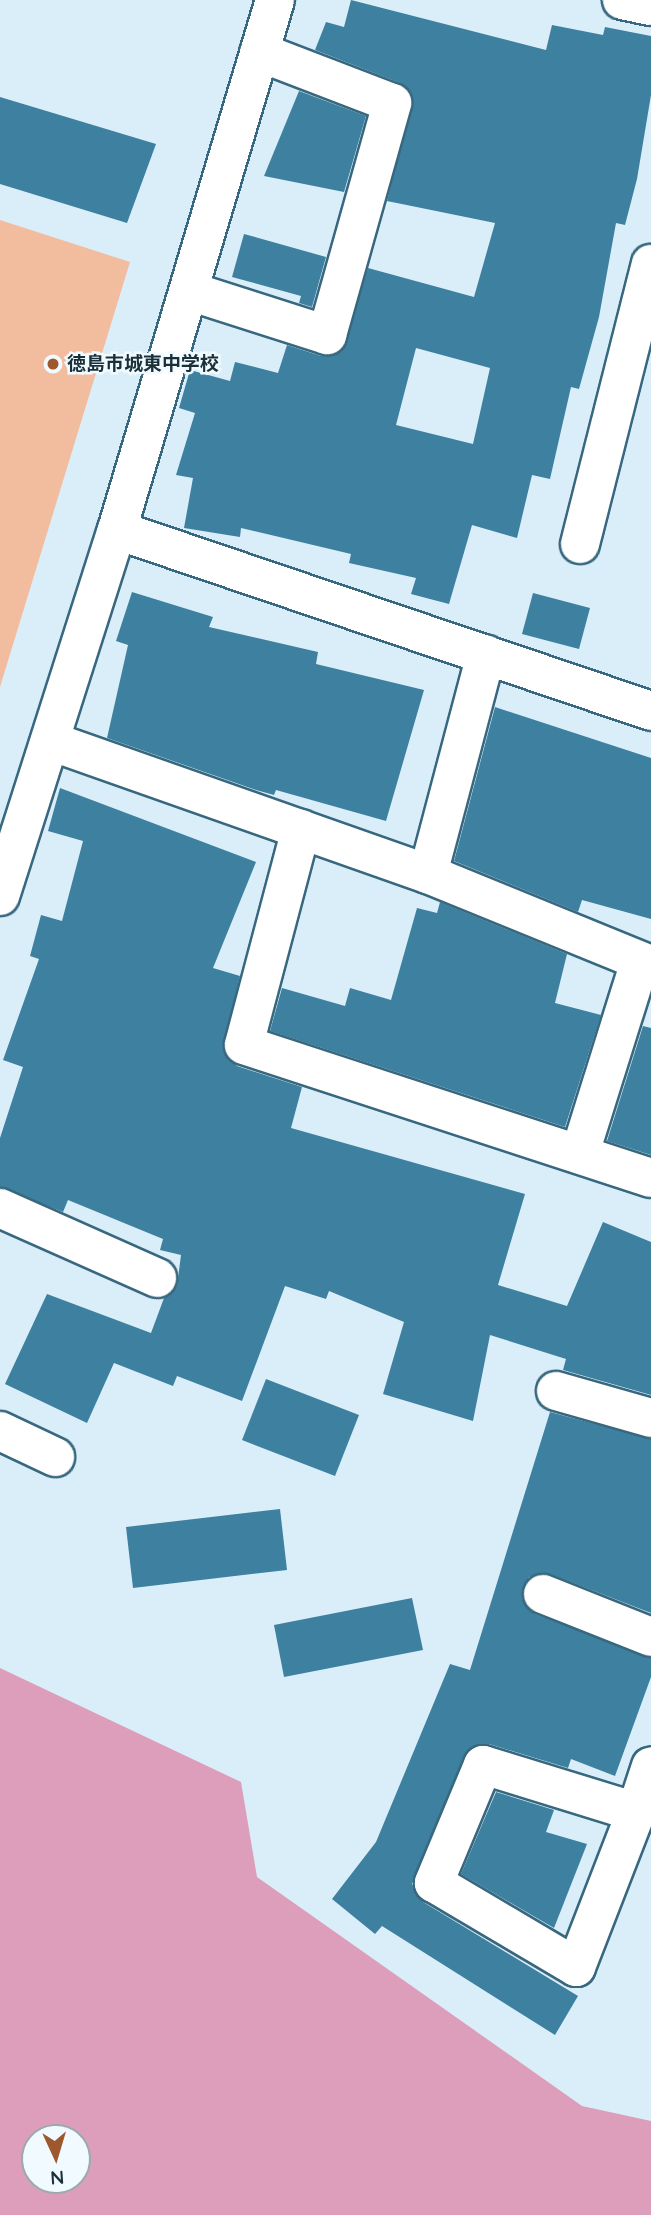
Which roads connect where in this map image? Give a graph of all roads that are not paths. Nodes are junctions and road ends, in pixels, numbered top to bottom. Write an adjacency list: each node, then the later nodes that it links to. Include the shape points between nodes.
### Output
1 (275, 0): 4 (street)
2 (622, 0): 3 (street)
3 (651, 6)
4 (259, 52): 6 (street); 6 (street, via 392,103 327,335)
5 (651, 264): 7 (street)
6 (189, 291): 8 (street)
7 (637, 378): 9 (street)
8 (117, 530): 10 (street); 12 (street)
9 (580, 544)
10 (486, 655): 11 (street); 14 (street)
11 (651, 711)
12 (50, 741): 13 (street); 15 (street)
13 (301, 829): 14 (street); 17 (street, via 244,1045)
14 (428, 874): 16 (street)
15 (0, 896)
16 (645, 963): 17 (street)
17 (580, 1153): 18 (street)
18 (651, 1178)
19 (0, 1208): 20 (street)
20 (157, 1278)
21 (556, 1391): 22 (street)
22 (651, 1418)
23 (0, 1431): 24 (street)
24 (55, 1457)
25 (543, 1594): 26 (street)
26 (651, 1637)
27 (651, 1766): 28 (street)
28 (636, 1812): 28 (street, via 576,1967 434,1883 482,1765)

